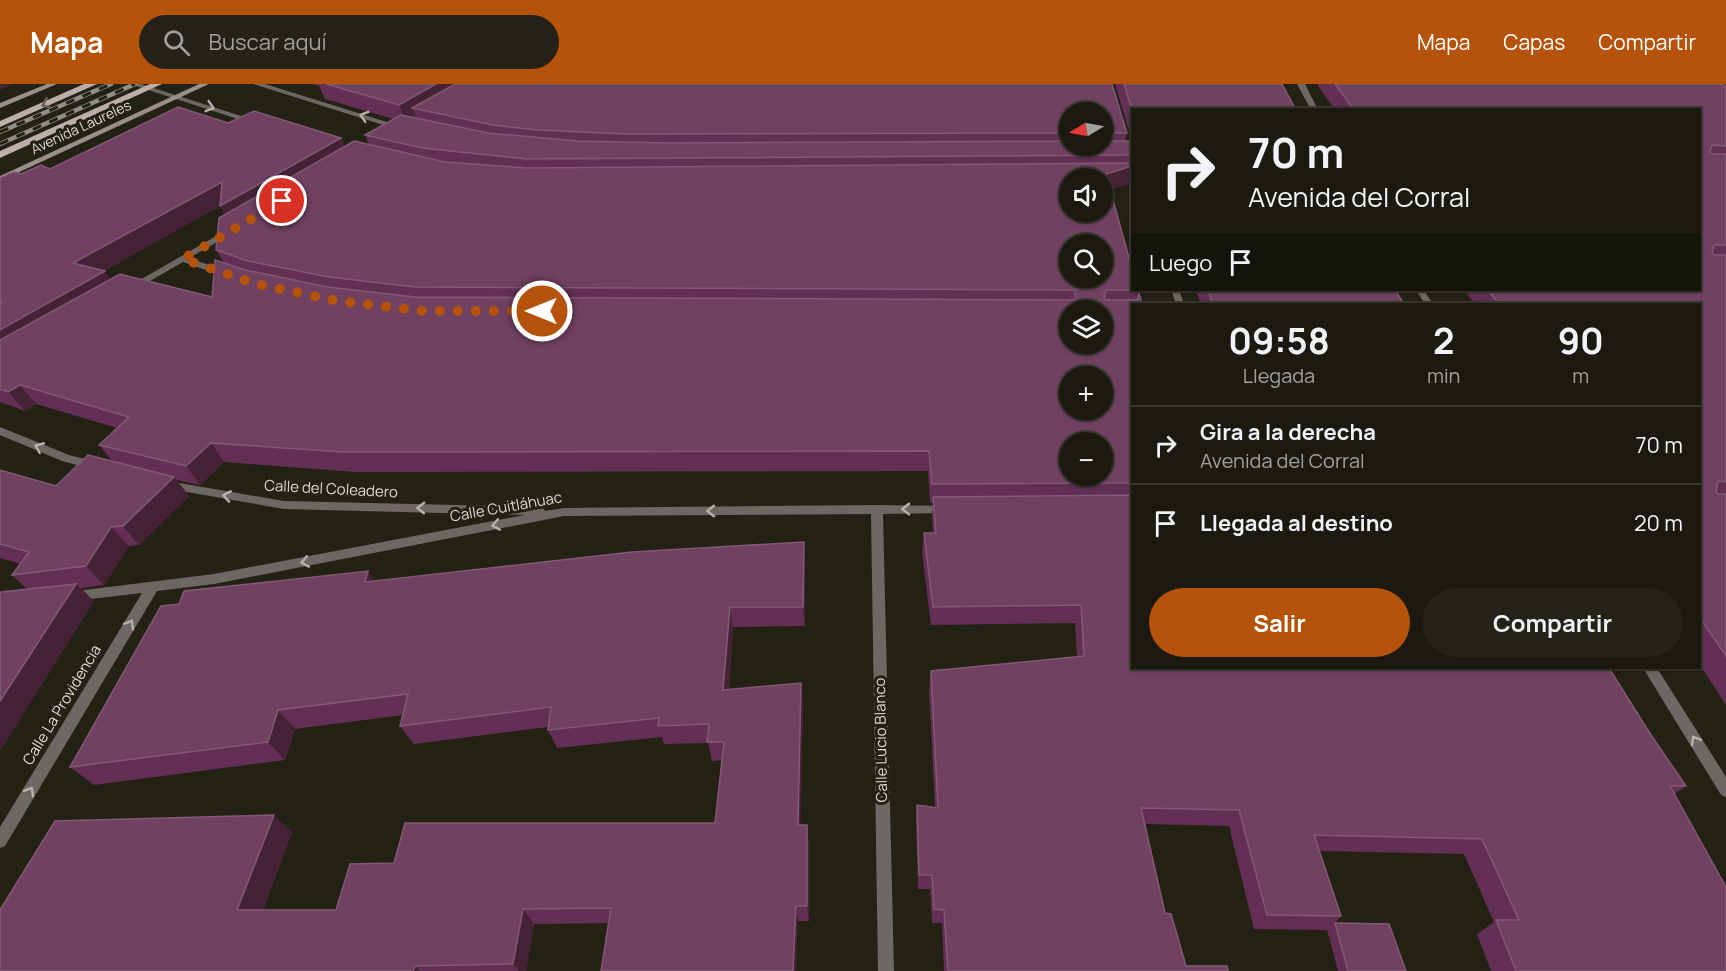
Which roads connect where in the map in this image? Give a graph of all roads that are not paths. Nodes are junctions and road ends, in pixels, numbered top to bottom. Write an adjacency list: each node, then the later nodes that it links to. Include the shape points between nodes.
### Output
1 (53, 84): 9 (main road)
2 (92, 84): 11 (main road, one-way to 11)
3 (134, 84): 7 (street)
4 (206, 84): 8 (main road, Avenida Laureles)
5 (257, 84): 14 (street, one-way to 5)
6 (1301, 84): 10 (street)
7 (153, 86): 8 (street); 16 (main road, Avenida Laureles)
8 (178, 97): 12 (street, one-way to 12); 17 (main road, Avenida Laureles)
9 (0, 106)
10 (1314, 108)
11 (0, 123)
12 (262, 123)
13 (414, 127): 14 (street)
14 (405, 129): 15 (street)
15 (394, 135)
16 (0, 155)
17 (0, 179)
18 (242, 224): 19 (street)
19 (183, 259): 20 (street); 21 (street)
20 (235, 277)
21 (122, 294)
22 (0, 431): 23 (street, one-way to 22, via 66,459)
23 (109, 470)
24 (151, 480): 27 (street, Calle del Coleadero, one-way to 24, via 284,505)
25 (877, 509): 26 (street, Calle Cuitláhuac, one-way to 25); 27 (street, Calle Cuitláhuac, one-way to 27); 33 (street, Calle Lucio Blanco)
26 (958, 509)
27 (564, 512): 28 (street, Calle Cuitláhuac, one-way to 28, via 214,579)
28 (153, 586): 29 (street, Calle Cuitláhuac); 32 (street, Calle La Providencia, one-way to 28)
29 (59, 598)
30 (1651, 669): 31 (street, one-way to 30)
31 (1726, 790)
32 (0, 841)
33 (886, 971)

